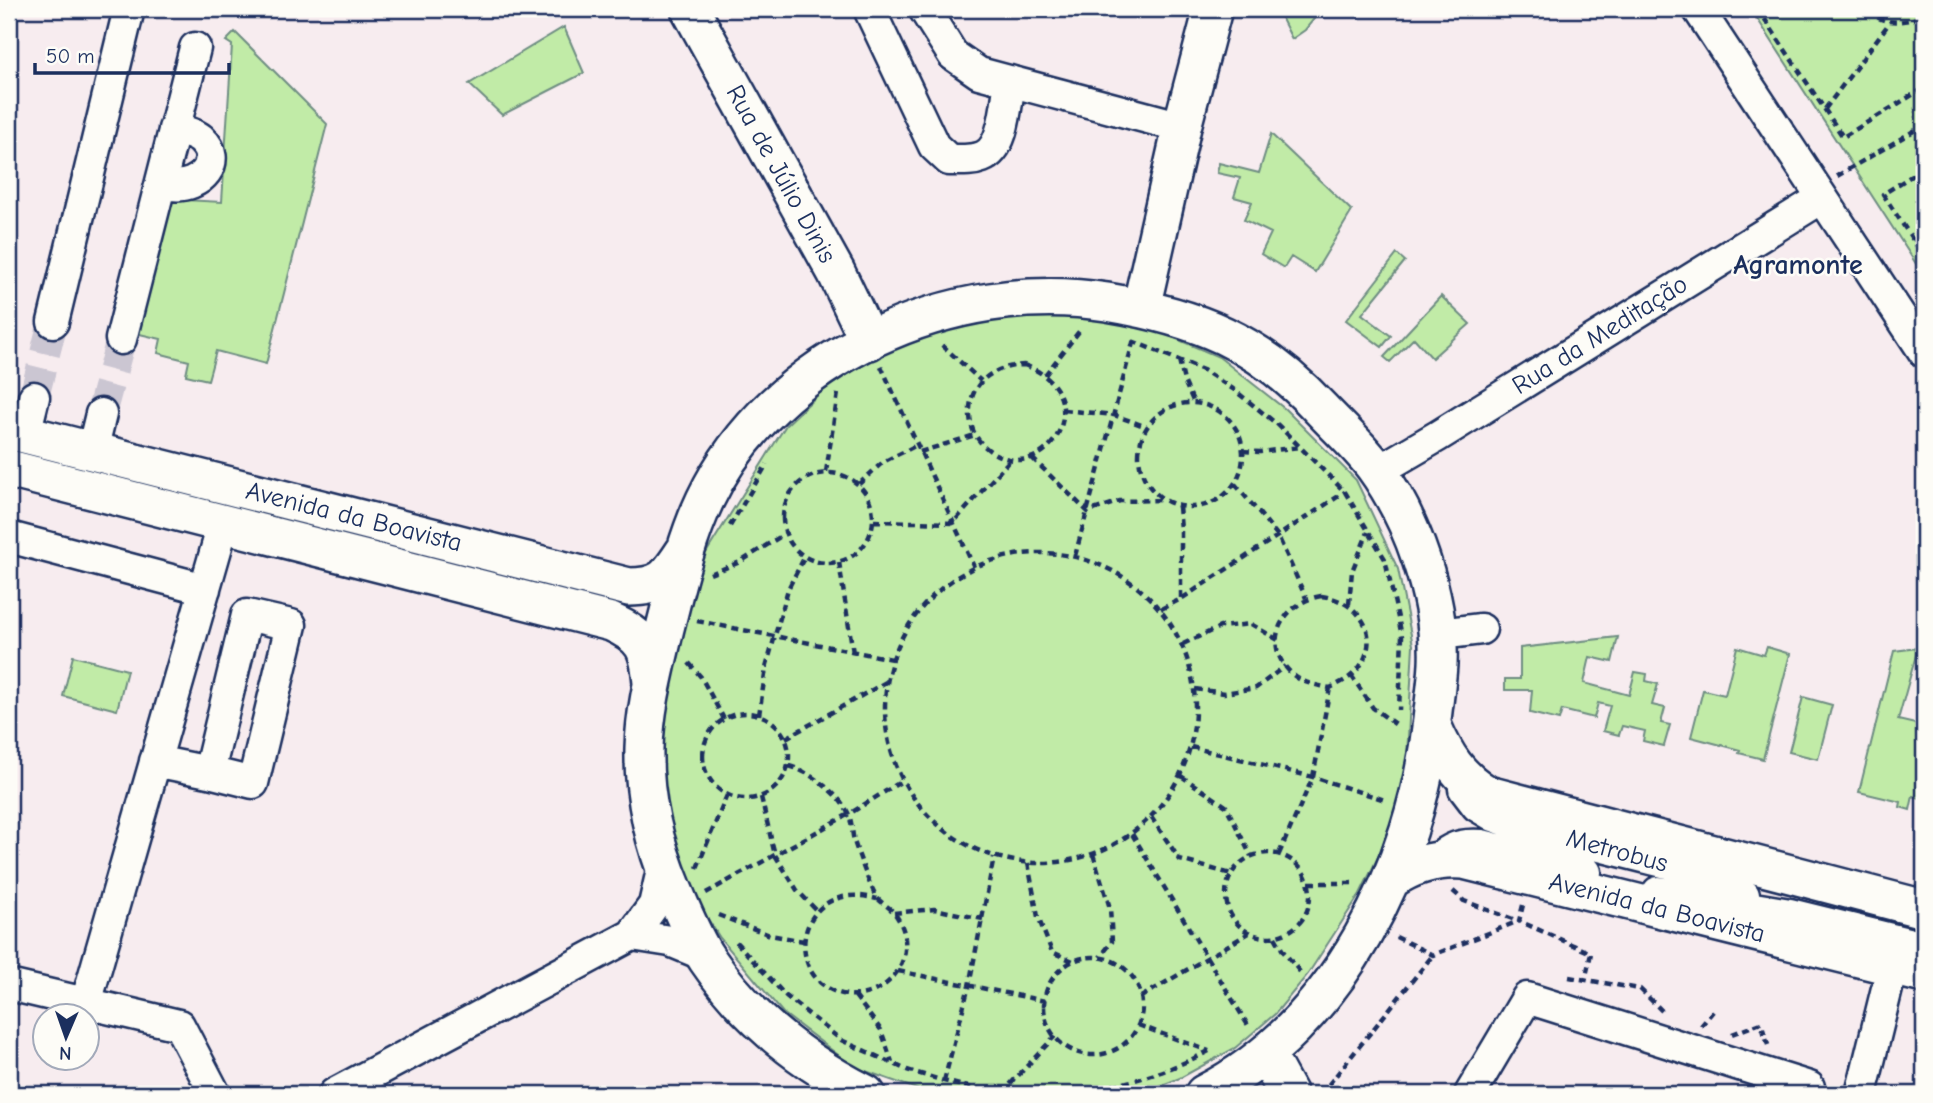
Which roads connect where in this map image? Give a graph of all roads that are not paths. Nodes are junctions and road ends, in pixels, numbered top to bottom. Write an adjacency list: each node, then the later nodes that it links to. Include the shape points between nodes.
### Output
1 (129, 9): 13 (street)
2 (690, 9): 17 (main road, Rua de Júlio Dinis, via 836,272)
3 (869, 9): 8 (street, via 934,146 949,160 984,157 998,146)
4 (1213, 9): 9 (main road)
5 (1698, 9): 12 (street)
6 (927, 10): 8 (street, via 953,55 979,73)
7 (195, 48): 10 (street)
8 (1010, 81): 9 (street)
9 (1182, 127): 14 (main road)
10 (174, 129): 11 (street, via 201,139 209,155 199,180 191,185); 15 (street)
11 (172, 184)
12 (1819, 192): 16 (street); 23 (street, Rua da Meditação)
13 (53, 322)
14 (1137, 325): 17 (main road, via 1078,320 1045,297 1006,299 930,315); 23 (main road, via 1204,325 1240,342 1303,389)
15 (121, 339)
16 (1924, 352)
17 (878, 360): 26 (main road, via 818,370 773,406 736,449 706,498)
18 (34, 397): 20 (street)
19 (101, 414): 21 (street)
20 (17, 432): 21 (main road, Avenida da Boavista)
21 (92, 451): 26 (main road, Avenida da Boavista, via 629,587 659,583)
22 (9, 469): 24 (main road, Avenida da Boavista)
23 (1378, 471): 29 (main road, via 1410,529 1431,593 1438,659)
24 (223, 525): 27 (street); 28 (main road, Avenida da Boavista, via 611,622 643,642)
25 (9, 537): 27 (street)
26 (695, 563): 28 (main road)
27 (205, 589): 30 (street)
28 (652, 684): 34 (main road, via 645,729 645,786 650,820)
29 (1410, 730): 32 (main road, via 1444,752); 35 (main road, via 1424,778 1411,830)
30 (155, 761): 31 (street); 45 (street)
31 (209, 772): 31 (street, via 253,783 291,625 247,615)
32 (1461, 775): 36 (street, Metrobus, via 1464,791 1494,817 1675,865); 37 (main road, via 1498,797)
33 (1437, 861): 35 (main road, Avenida da Boavista); 36 (street, Metrobus, via 1450,850 1482,845 1667,894); 42 (main road, Avenida da Boavista, via 1488,865)
34 (678, 872): 39 (street); 40 (main road)
35 (1375, 875): 47 (main road, via 1368,926 1331,983 1296,1025)
36 (1783, 902): 38 (street); 41 (street, Metrobus)
37 (1924, 909)
38 (1924, 925)
39 (632, 935): 40 (street); 50 (street)
40 (716, 944): 51 (main road, via 736,997 774,1035 816,1067)
41 (1924, 947)
42 (1908, 971): 55 (street)
43 (9, 985): 44 (street)
44 (82, 1002)
45 (86, 1002)
46 (102, 1007): 49 (street, via 179,1025)
47 (1252, 1038): 52 (main road); 53 (main road)
48 (1809, 1087): 54 (street, via 1527,998)
49 (215, 1094)
50 (334, 1094)
51 (866, 1094)
52 (1204, 1094)
53 (1288, 1094)
54 (1470, 1094)
55 (1861, 1094)

